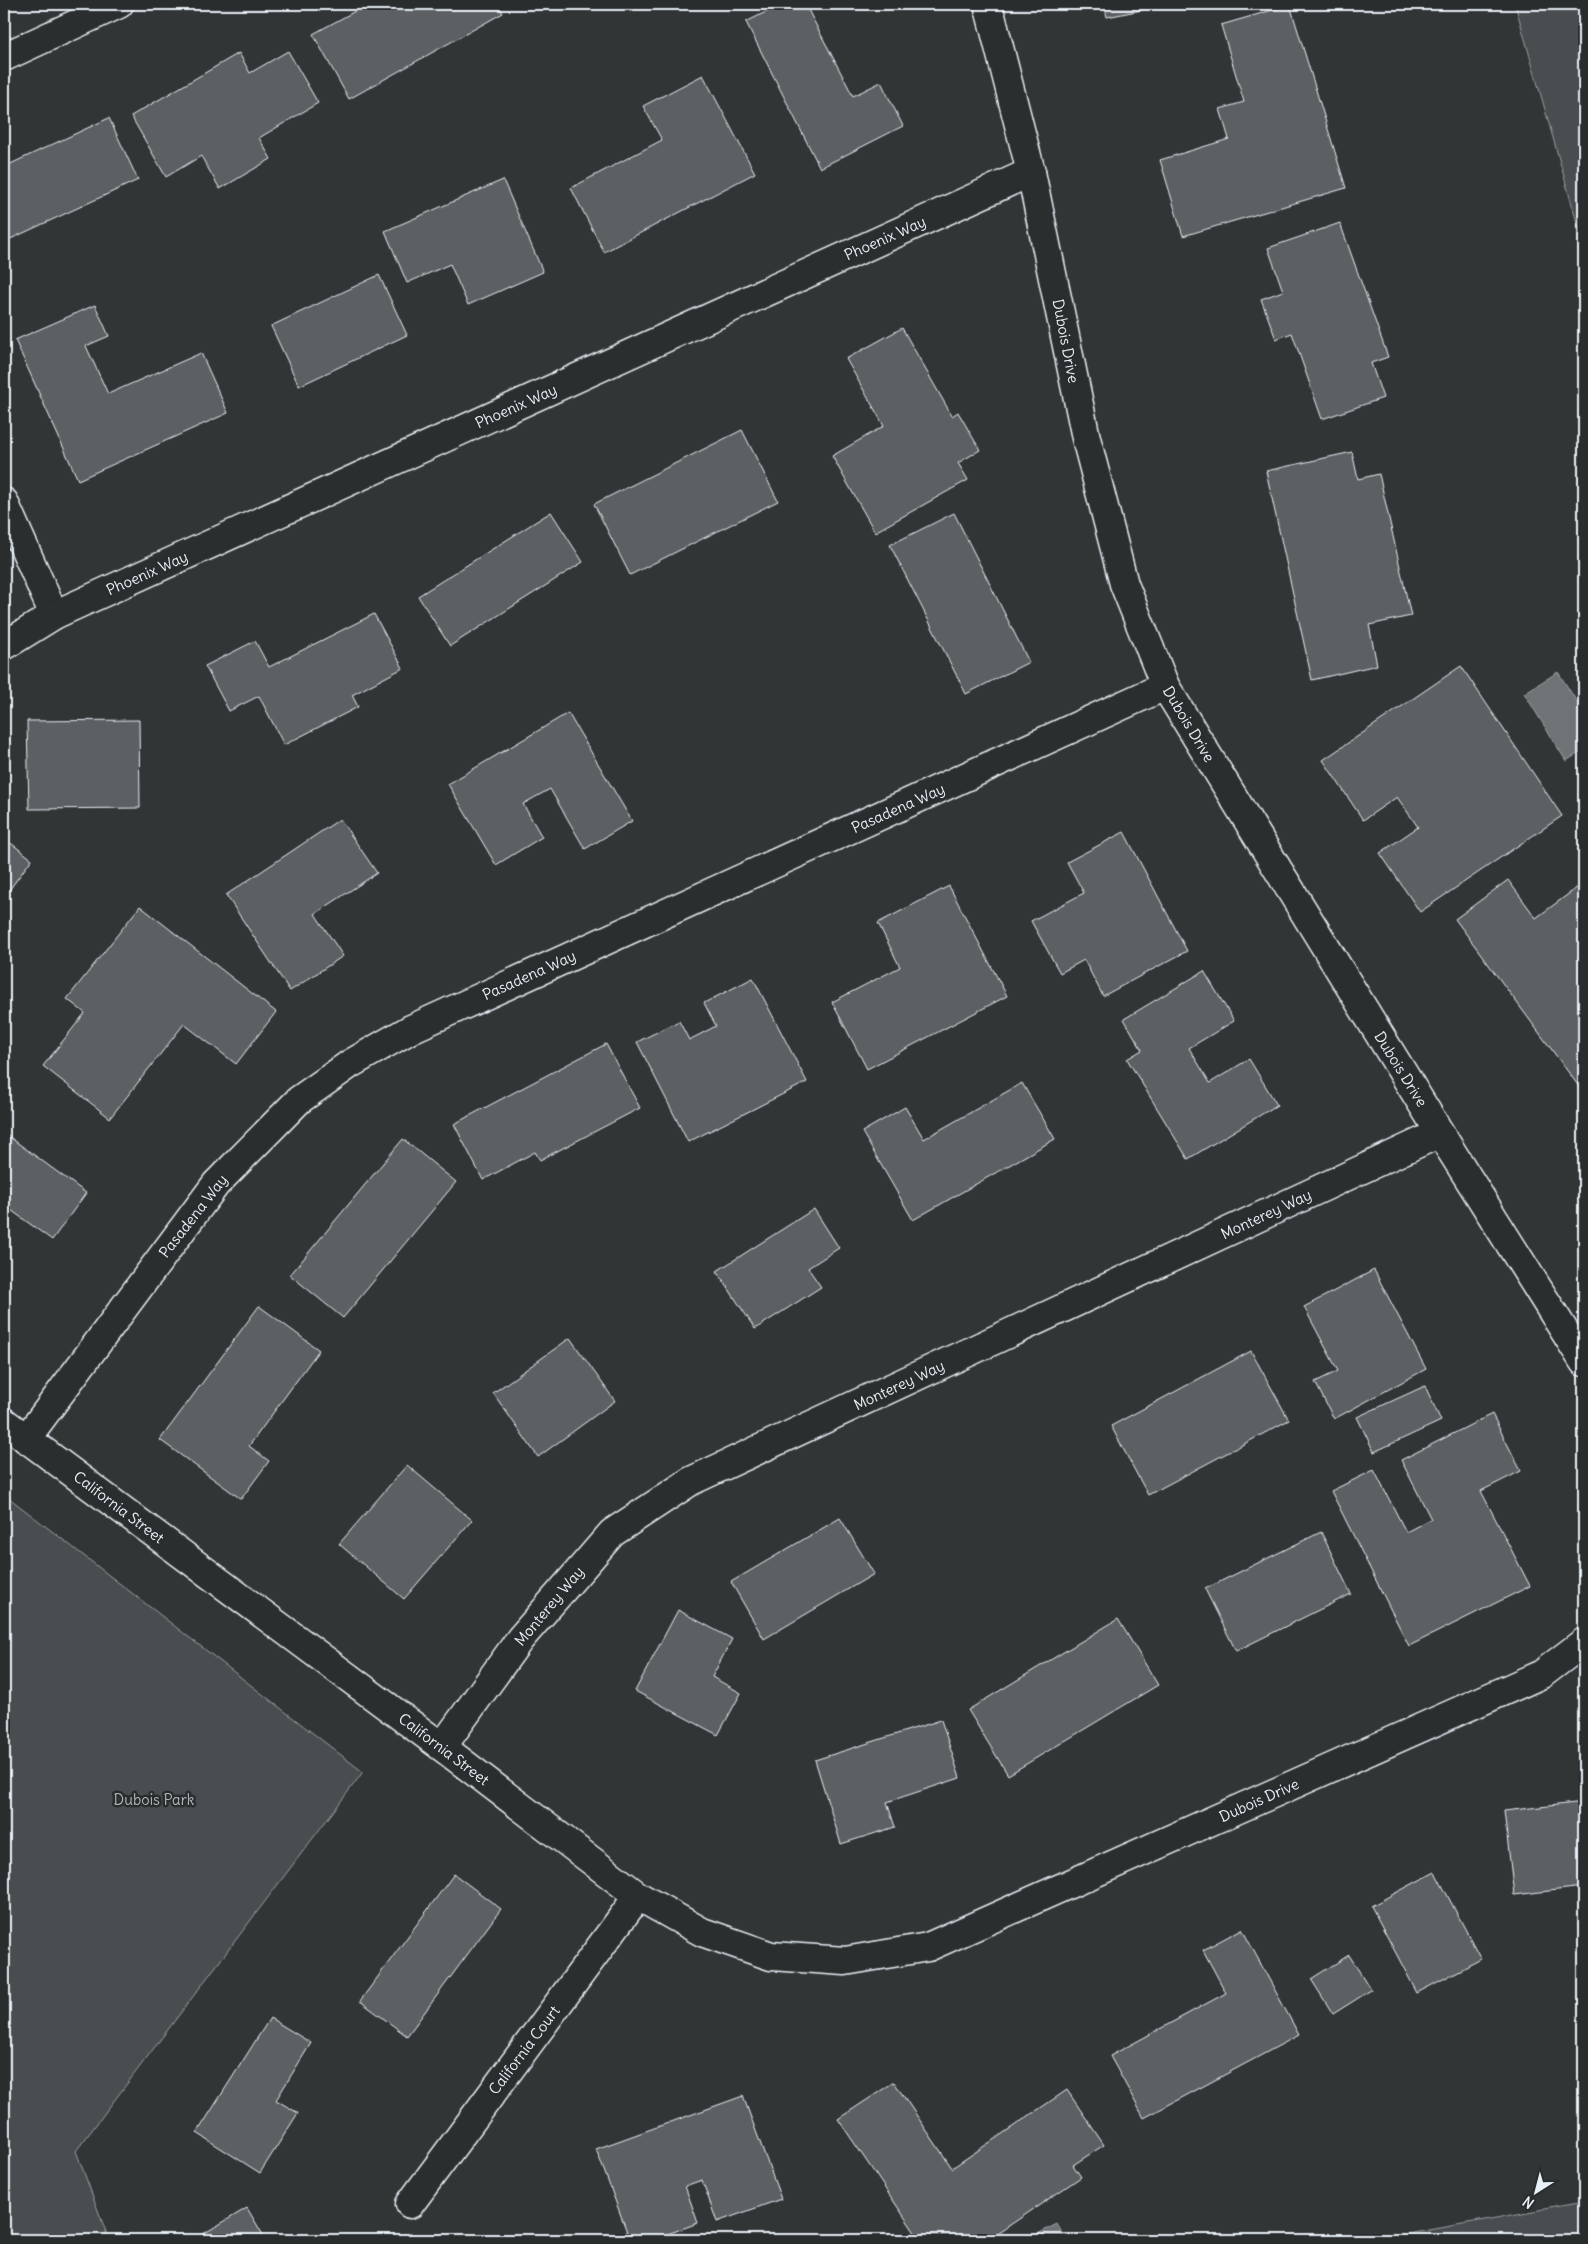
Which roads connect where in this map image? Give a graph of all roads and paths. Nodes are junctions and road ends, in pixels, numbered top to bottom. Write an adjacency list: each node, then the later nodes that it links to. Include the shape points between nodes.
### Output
1 (118, 4): 3 (street)
2 (988, 4): 4 (street, Dubois Drive)
3 (4, 57)
4 (1031, 172): 6 (street, Phoenix Way); 8 (street, Dubois Drive, via 1086,438 1124,584)
5 (4, 502): 6 (street)
6 (54, 615): 7 (street, Phoenix Way)
7 (4, 646)
8 (1165, 686): 9 (street, Dubois Drive); 12 (street, Pasadena Way, via 411,1029 350,1064 299,1100 216,1184)
9 (1440, 1134): 10 (street, Dubois Drive); 14 (street, Monterey Way, via 691,1481 612,1533 520,1639)
10 (1584, 1362)
11 (4, 1422): 12 (street, California Street)
12 (26, 1439): 14 (street, California Street)
13 (1584, 1642): 16 (street, Dubois Drive, via 1542,1674)
14 (442, 1747): 15 (street, California Street)
15 (638, 1896): 16 (street, California Street, via 702,1932 770,1956 846,1962); 17 (street, California Court)
16 (928, 1947)
17 (410, 2204)

